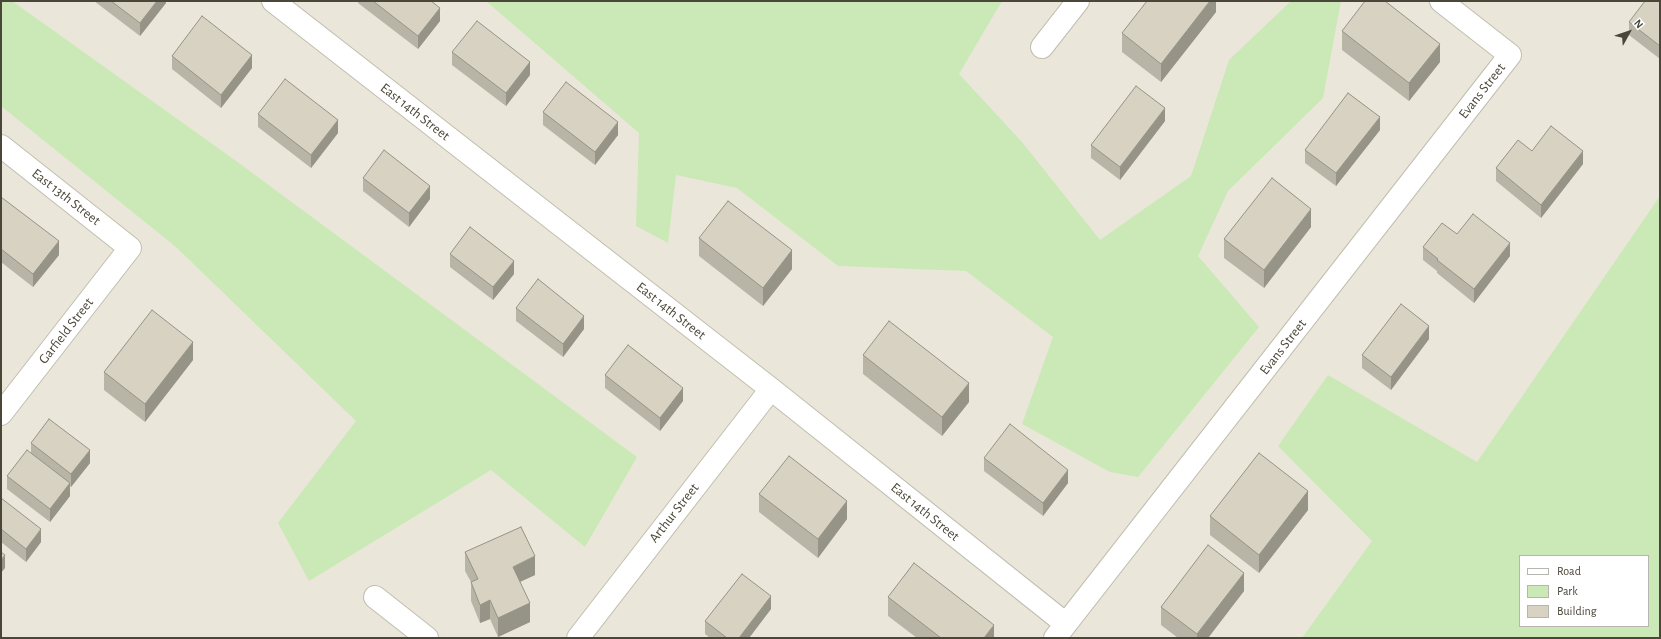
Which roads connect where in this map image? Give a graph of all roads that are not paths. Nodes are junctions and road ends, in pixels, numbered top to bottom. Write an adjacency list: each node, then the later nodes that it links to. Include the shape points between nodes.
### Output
1 (273, 1): 7 (street, East 14th Street)
2 (1078, 1): 4 (street)
3 (1441, 1): 10 (street, Evans Street, via 1510,55)
4 (1042, 47)
5 (1, 146): 6 (street, East 13th Street)
6 (130, 248): 8 (street, Garfield Street)
7 (771, 389): 10 (street, East 14th Street); 12 (street, Arthur Street)
8 (1, 414)
9 (375, 597): 11 (street)
10 (1061, 631)
11 (427, 638)
12 (578, 638)

